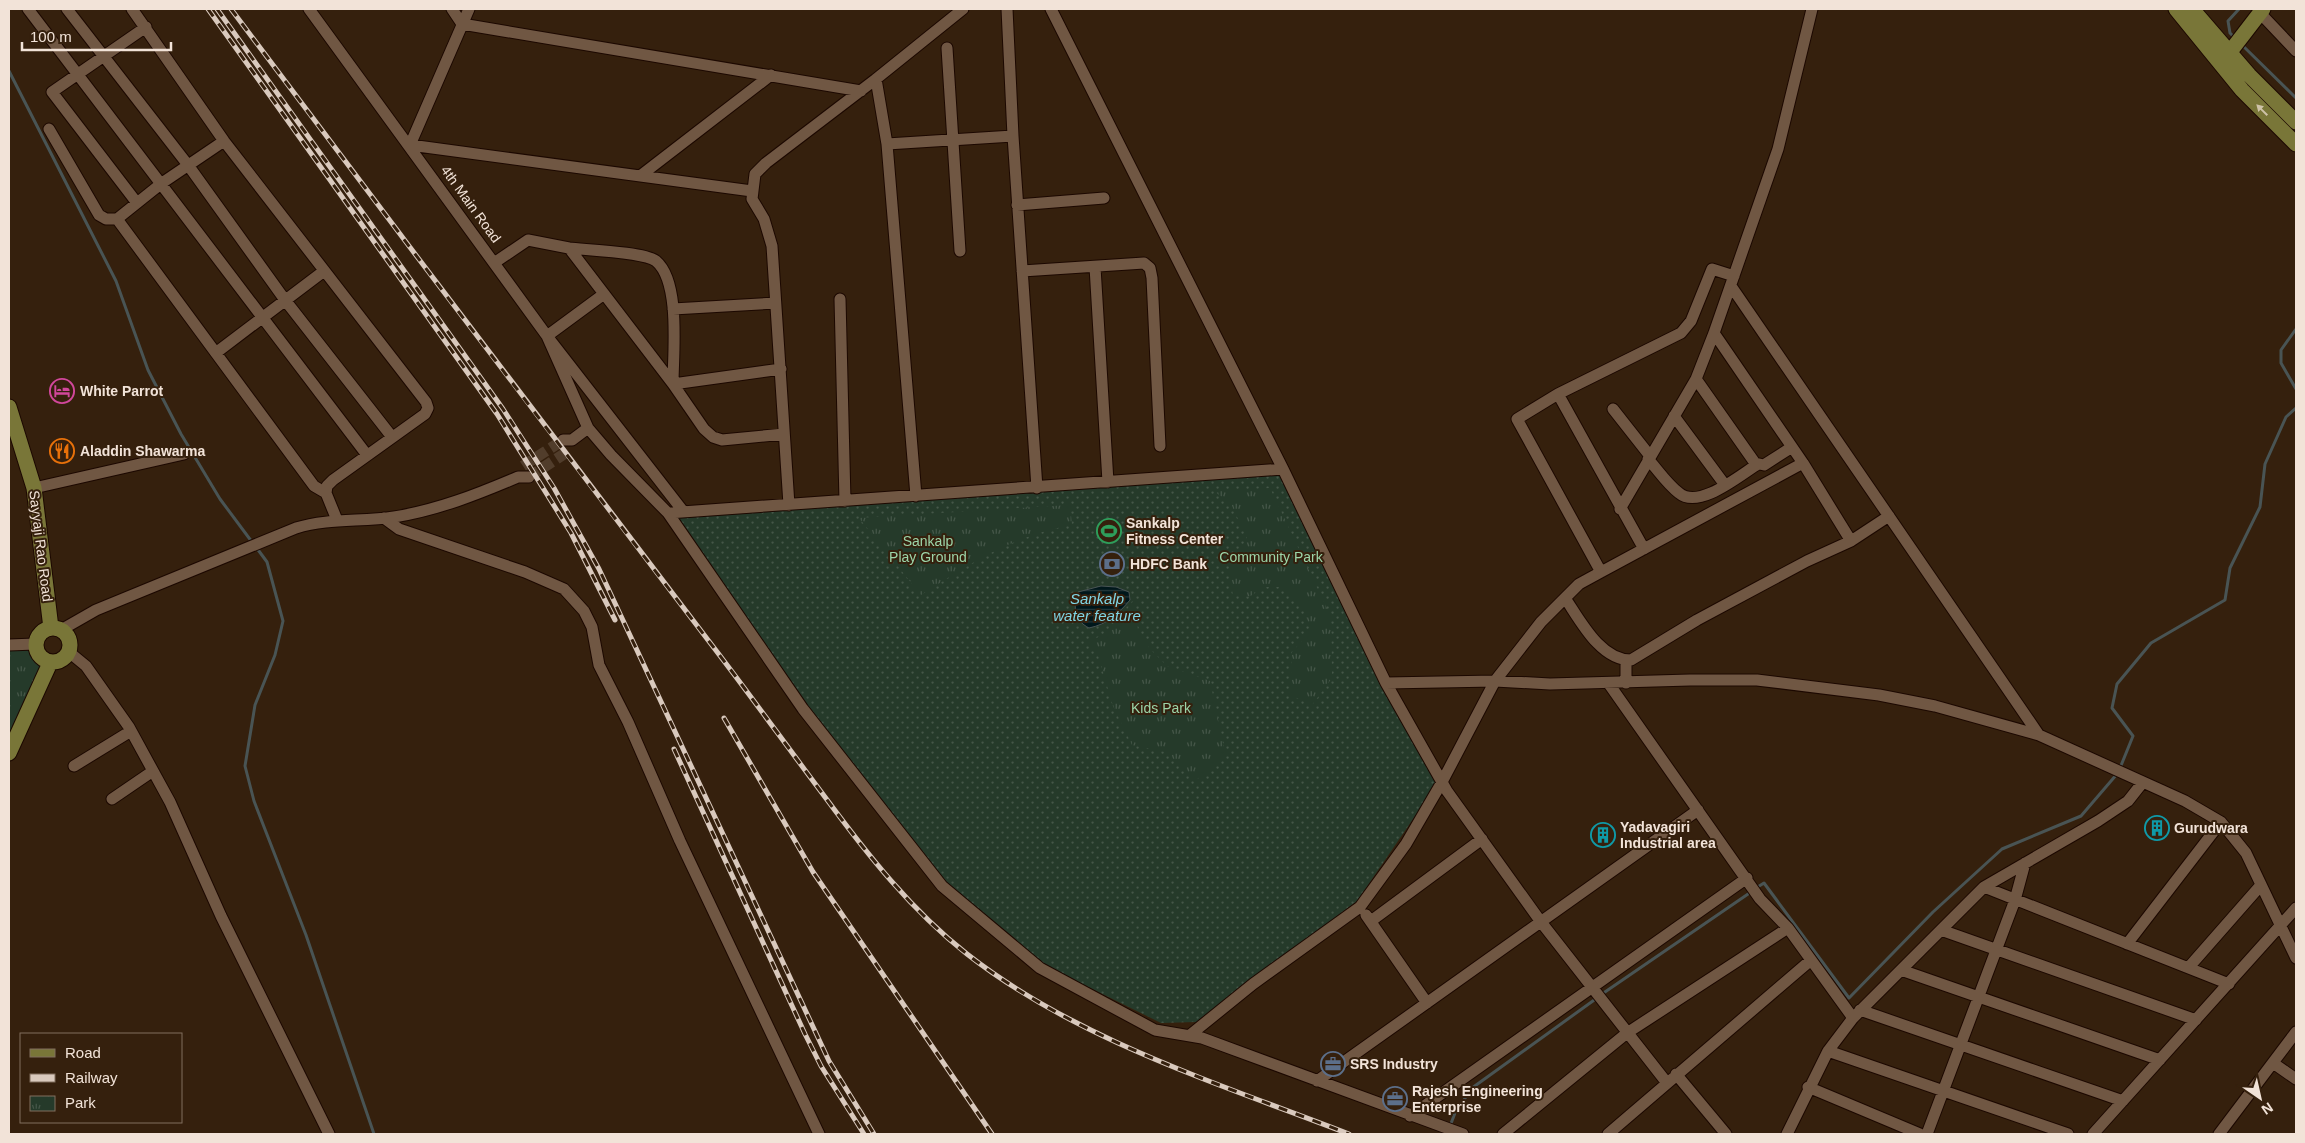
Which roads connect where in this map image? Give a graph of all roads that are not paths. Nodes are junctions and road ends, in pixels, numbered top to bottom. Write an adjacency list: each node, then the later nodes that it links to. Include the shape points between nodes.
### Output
1 (28, 9): 20 (street)
2 (67, 9): 19 (street)
3 (132, 9): 15 (street)
4 (309, 9): 31 (street, 4th Main Road)
5 (452, 9): 14 (street)
6 (469, 9): 14 (street)
7 (963, 9): 22 (street)
8 (1007, 9): 26 (street)
9 (1051, 9): 74 (street)
10 (1812, 9): 46 (street, via 1778,149)
11 (2176, 9): 17 (main road)
12 (2192, 9): 17 (main road)
13 (2262, 11): 17 (main road); 18 (street)
14 (462, 24): 21 (street); 31 (street)
15 (146, 27): 19 (street); 27 (street)
16 (948, 48): 28 (street)
17 (2232, 50): 24 (main road); 30 (main road, one-way to 17, via 2242,90)
18 (2296, 51)
19 (103, 57): 20 (street); 32 (street)
20 (78, 74): 34 (street); 37 (street, via 52,92)
21 (771, 75): 23 (street); 33 (street)
22 (876, 79): 23 (street); 29 (street)
23 (861, 91): 35 (street, via 766,163 756,174)
24 (2296, 122)
25 (49, 129): 39 (street, via 99,215)
26 (1012, 136): 28 (street); 38 (street)
27 (224, 140): 32 (street); 44 (street)
28 (955, 141): 29 (street); 41 (street)
29 (887, 144): 81 (street)
30 (2296, 144)
31 (410, 145): 33 (street); 42 (street, 4th Main Road)
32 (188, 165): 34 (street); 49 (street)
33 (640, 176): 35 (street)
34 (162, 183): 37 (street); 52 (street)
35 (752, 191): 50 (street, via 752,199 764,219 772,246)
36 (1104, 198): 38 (street)
37 (137, 203): 39 (street)
38 (1017, 205): 45 (street)
39 (117, 219): 55 (street)
40 (569, 248): 42 (street, via 528,240); 47 (street); 51 (street, via 643,256 655,261 668,284)
41 (960, 251)
42 (494, 263): 54 (street, 4th Main Road)
43 (1095, 267): 45 (street); 67 (street, via 1144,263 1150,268); 76 (street)
44 (324, 271): 49 (street); 65 (street, via 426,402 425,414)
45 (1022, 271): 79 (street)
46 (1732, 281): 53 (street); 59 (street, via 1712,269 1691,321 1682,333); 87 (street)
47 (604, 294): 54 (street); 58 (street)
48 (840, 299): 82 (street)
49 (285, 300): 52 (street); 65 (street)
50 (775, 303): 51 (street); 56 (street)
51 (673, 309): 58 (street)
52 (261, 318): 55 (street); 70 (street)
53 (1714, 333): 57 (street); 68 (street)
54 (547, 336): 63 (street, 4th Main Road); 85 (street)
55 (217, 352): 80 (street, via 314,486)
56 (781, 369): 58 (street); 64 (street)
57 (1696, 379): 62 (street); 73 (street)
58 (673, 384): 64 (street, via 713,437 722,440)
59 (1558, 394): 84 (street); 92 (street, via 1517,419)
60 (9, 407): 78 (main road, Sayyaji Rao Road)
61 (1613, 409): 71 (street)
62 (1674, 416): 71 (street); 77 (street)
63 (588, 428): 66 (street); 86 (street, 4th Main Road)
64 (784, 434): 83 (street)
65 (392, 437): 70 (street)
66 (568, 443)
67 (1160, 446)
68 (1792, 446): 72 (street); 73 (street, via 1764,464)
69 (184, 454): 78 (street)
70 (367, 455): 80 (street, via 333,480)
71 (1649, 458): 77 (street, via 1685,496 1704,496); 84 (street)
72 (1803, 463): 90 (street); 91 (street)
73 (1758, 464): 77 (street)
74 (1282, 469): 76 (street); 101 (street)
75 (523, 473): 88 (street, via 446,505)
76 (1108, 482): 79 (street)
77 (1725, 485)
78 (34, 488): 94 (main road, Sayyaji Rao Road)
79 (1037, 488): 81 (street)
80 (326, 493): 89 (street)
81 (916, 496): 82 (street)
82 (845, 501): 83 (street)
83 (789, 505): 85 (street)
84 (1620, 509): 91 (street)
85 (683, 511): 86 (street)
86 (668, 513): 141 (street, 4th Main Road, via 803,709 942,886 1040,968 1156,1030)
87 (1889, 516): 90 (street); 105 (street)
88 (384, 518): 89 (street); 155 (street, via 399,528 564,589 584,612 592,627 599,665)
89 (337, 520): 94 (street, via 310,524 244,549)
90 (1851, 541): 98 (street, via 1806,561 1697,620 1639,657)
91 (1644, 549): 92 (street)
92 (1601, 572): 93 (street, via 1579,584)
93 (1565, 598): 98 (street, via 1590,634 1610,654); 100 (street, via 1541,622)
94 (56, 629): 95 (main road, via 41,633); 97 (main road, via 70,642)
95 (35, 644): 96 (street); 99 (main road, via 41,658)
96 (9, 645)
97 (69, 652): 99 (main road, via 61,660); 104 (street, via 86,666)
98 (1626, 660): 102 (street)
99 (50, 663): 106 (main road)
100 (1495, 681): 101 (street); 103 (street); 109 (street)
101 (1386, 683): 109 (street)
102 (1626, 683): 103 (street); 105 (street, via 1757,680 1821,686 1935,706)
103 (1609, 684): 112 (street)
104 (131, 731): 107 (street); 108 (street)
105 (2039, 735): 110 (street)
106 (9, 753)
107 (74, 766)
108 (153, 771): 111 (street); 154 (street)
109 (1442, 782): 114 (street); 120 (street, via 1406,844)
110 (2143, 782): 113 (street); 115 (street, via 2128,801)
111 (112, 799)
112 (1698, 810): 116 (street); 123 (street)
113 (2221, 822): 117 (street, via 2246,854); 127 (street)
114 (1482, 839): 122 (street); 123 (street)
115 (2025, 863): 118 (street); 119 (street)
116 (1748, 880): 125 (street); 134 (street)
117 (2261, 885): 124 (street); 131 (street)
118 (1984, 887): 119 (street); 126 (street)
119 (2015, 900): 127 (street); 128 (street)
120 (1360, 908): 122 (street); 141 (street, via 1253,984)
121 (2296, 908): 124 (street)
122 (1371, 920): 136 (street)
123 (1541, 922): 134 (street); 136 (street)
124 (2281, 926): 129 (street); 133 (street)
125 (1788, 928): 130 (street); 140 (street)
126 (1941, 930): 128 (street); 132 (street)
127 (2127, 944): 131 (street)
128 (1996, 949): 135 (street); 138 (street)
129 (2296, 958)
130 (1811, 960): 137 (street, via 1832,990); 146 (street)
131 (2189, 967): 133 (street)
132 (1901, 970): 135 (street); 137 (street)
133 (2229, 984): 138 (street)
134 (1593, 988): 140 (street); 153 (street)
135 (1978, 996): 142 (street); 144 (street)
136 (1427, 1003): 148 (street)
137 (1854, 1013): 142 (street); 143 (street)
138 (2196, 1020): 144 (street)
139 (2296, 1032): 145 (street)
140 (1628, 1033): 149 (street); 157 (street)
141 (1190, 1035): 148 (street, 4th Main Road)
142 (1960, 1044): 151 (street); 152 (street)
143 (1828, 1051): 150 (street); 151 (street)
144 (2160, 1060): 152 (street)
145 (2272, 1063): 147 (street); 165 (street)
146 (1676, 1074): 149 (street); 159 (street)
147 (2296, 1079)
148 (1317, 1081): 153 (street, 4th Main Road)
149 (1667, 1082): 158 (street)
150 (1808, 1087): 160 (street); 161 (street)
151 (1943, 1092): 162 (street); 163 (street)
152 (2123, 1101): 164 (street)
153 (1410, 1116): 156 (street, 4th Main Road)
154 (330, 1134)
155 (820, 1134)
156 (1461, 1134)
157 (1503, 1134)
158 (1608, 1134)
159 (1726, 1134)
160 (1788, 1134)
161 (1920, 1134)
162 (1927, 1134)
163 (2068, 1134)
164 (2093, 1134)
165 (2218, 1134)

